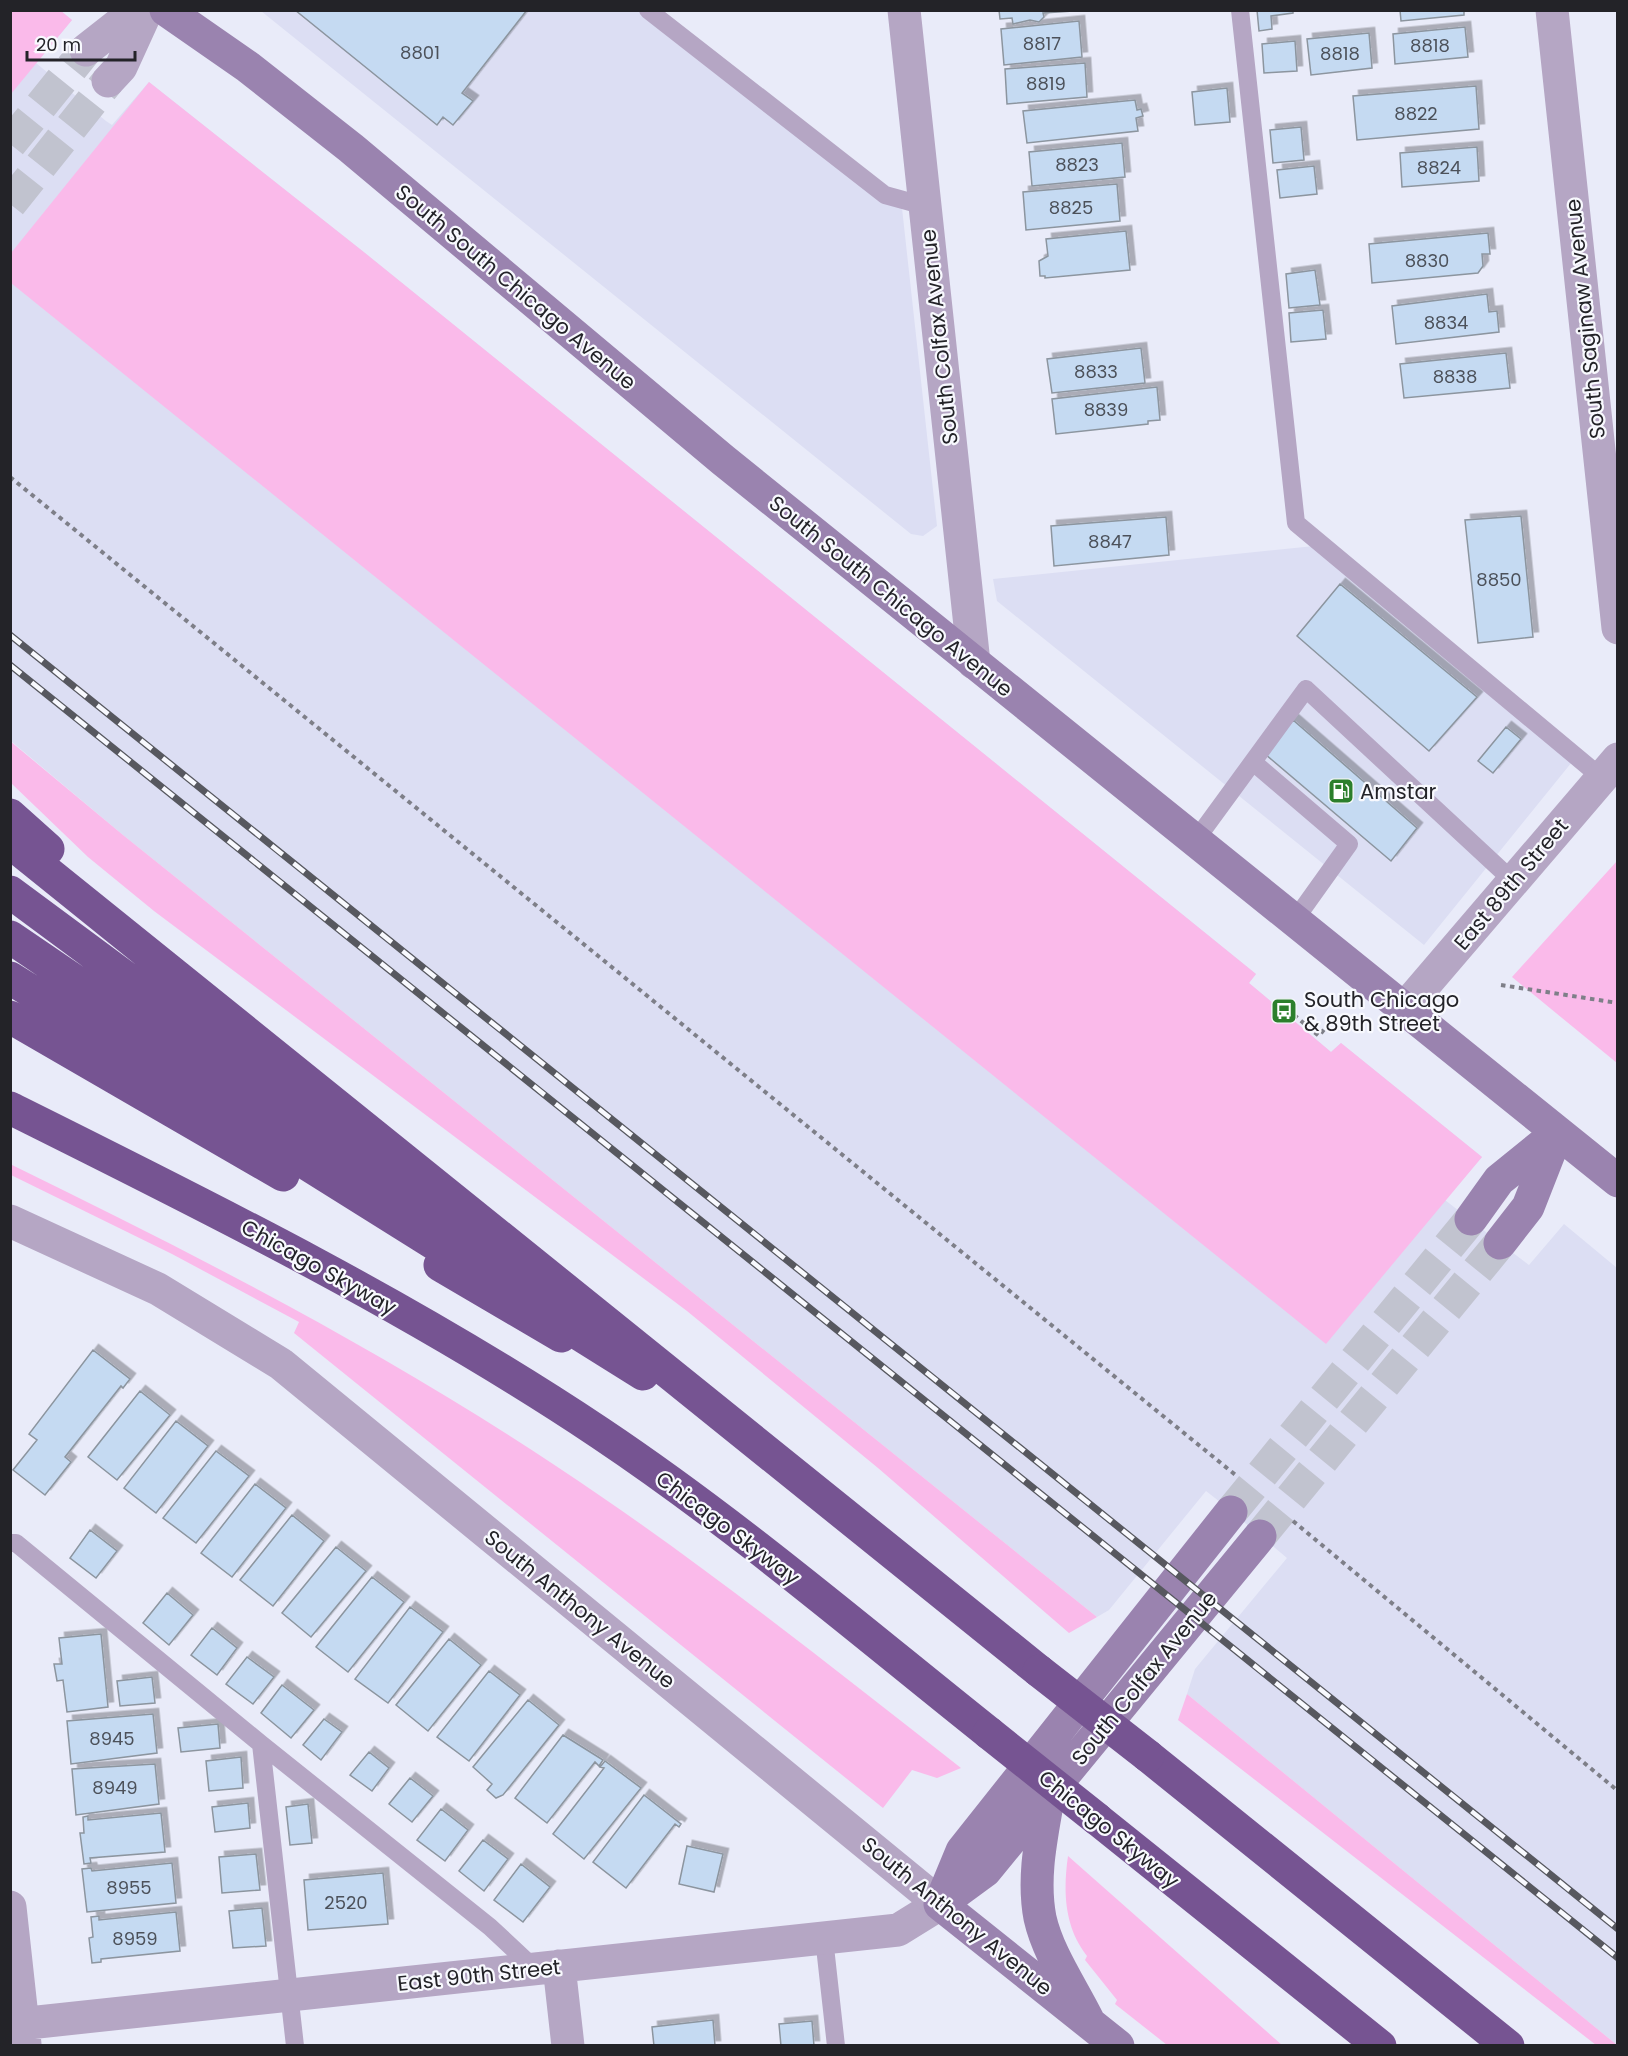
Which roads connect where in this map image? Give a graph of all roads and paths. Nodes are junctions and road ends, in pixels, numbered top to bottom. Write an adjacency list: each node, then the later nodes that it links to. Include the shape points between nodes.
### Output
1 (136, 10): 8 (street)
2 (147, 10): 9 (street, via 121,67)
3 (166, 10): 14 (main road, South South Chicago Avenue, via 248,67 351,148 723,460)
4 (648, 10): 10 (lane, via 885,195)
5 (904, 10): 10 (street, South Colfax Avenue)
6 (1240, 10): 16 (lane, via 1296,522)
7 (1552, 10): 12 (street, South Saginaw Avenue)
8 (86, 50)
9 (108, 81)
10 (925, 206): 14 (street, South Colfax Avenue)
11 (10, 477): 42 (path)
12 (1610, 485): 13 (street, South Saginaw Avenue)
13 (1617, 628)
14 (974, 663): 18 (main road, South South Chicago Avenue)
15 (1252, 762): 18 (lane); 21 (lane, via 1306,689); 24 (lane, via 1349,844)
16 (1610, 768): 21 (street, East 89th Street)
17 (10, 817): 41 (highway)
18 (1195, 841): 24 (main road, South South Chicago Avenue)
19 (10, 842): 41 (highway)
20 (10, 867): 41 (highway)
21 (1513, 881): 31 (street, East 89th Street)
22 (10, 892): 41 (highway)
23 (10, 915): 41 (highway)
24 (1294, 921): 31 (main road, South South Chicago Avenue)
25 (10, 937): 41 (highway)
26 (10, 958): 41 (highway)
27 (10, 978): 41 (highway)
28 (1501, 984): 30 (path)
29 (10, 998): 41 (highway)
30 (1617, 1003)
31 (1404, 1009): 36 (main road, South South Chicago Avenue)
32 (1294, 1015): 34 (path, via 1319,1036)
33 (10, 1017): 41 (highway)
34 (1326, 1027)
35 (10, 1108): 54 (highway, Chicago Skyway, bridge, via 283,1246 463,1347 600,1433 734,1530)
36 (1557, 1133): 37 (main road, South South Chicago Avenue); 38 (main road, via 1499,1180); 40 (main road, via 1528,1207)
37 (1617, 1181)
38 (1471, 1219)
39 (10, 1221): 50 (street, South Anthony Avenue, via 158,1289 281,1364)
40 (1500, 1243)
41 (771, 1455): 64 (highway, bridge)
42 (1241, 1479)
43 (1231, 1512): 50 (main road, South Colfax Avenue, via 962,1851)
44 (1287, 1516): 48 (path)
45 (1260, 1536): 49 (main road, South Colfax Avenue)
46 (10, 1543): 47 (lane, via 16,1543)
47 (261, 1744): 53 (lane); 55 (lane)
48 (1617, 1791)
49 (1048, 1793): 50 (main road, South Colfax Avenue, via 985,1871); 56 (main road, via 1036,1869 1040,1916 1045,1935)
50 (940, 1904): 52 (street, East 90th Street, via 898,1930); 56 (main road, South Anthony Avenue)
51 (10, 1907): 57 (street)
52 (824, 1938): 53 (street, East 90th Street); 60 (lane)
53 (547, 1968): 55 (street, East 90th Street); 59 (street)
54 (1284, 1968): 62 (highway); 63 (highway, Chicago Skyway)
55 (289, 1995): 57 (street, East 90th Street); 58 (lane)
56 (1089, 2022): 61 (main road, South Anthony Avenue)
57 (20, 2031)
58 (295, 2046)
59 (568, 2046)
60 (836, 2046)
61 (1119, 2046)
62 (1355, 2046)
63 (1380, 2046)
64 (1508, 2046)

